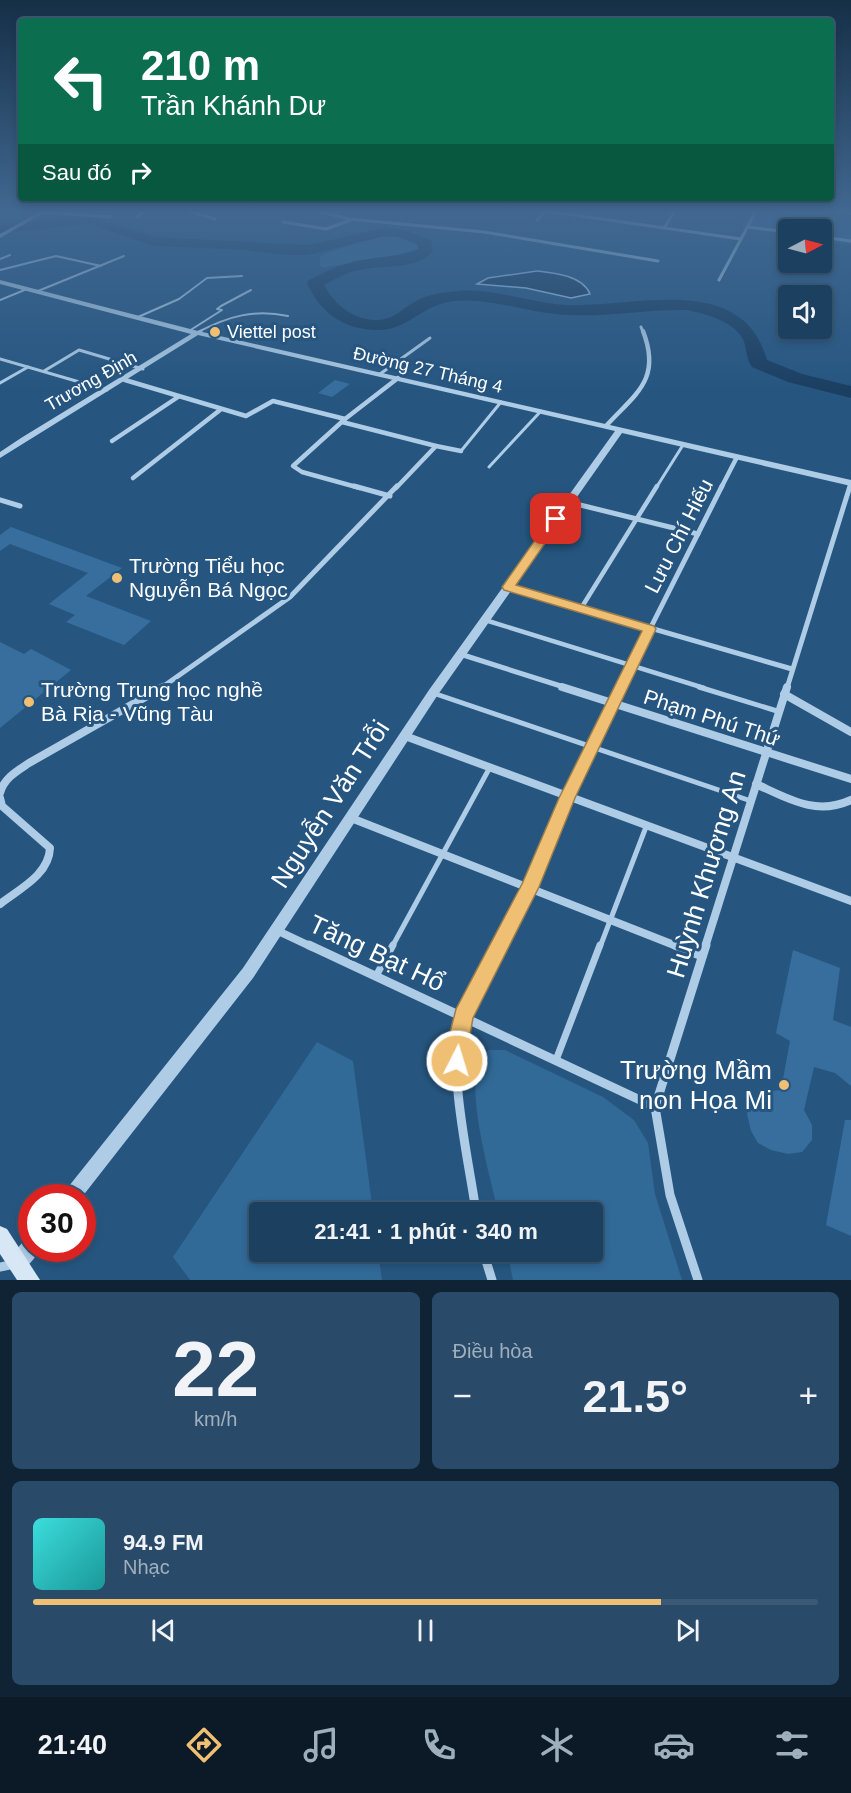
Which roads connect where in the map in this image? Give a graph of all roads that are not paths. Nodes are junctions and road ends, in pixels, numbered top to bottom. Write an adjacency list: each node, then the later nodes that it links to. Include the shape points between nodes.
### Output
1 (88, 271): 8 (lane)
2 (724, 271): 4 (street)
3 (242, 276): 11 (lane, via 207,278 179,299)
4 (719, 280)
5 (0, 282): 6 (street, Đường 27 Tháng 4)
6 (27, 289): 8 (street, Đường 27 Tháng 4); 9 (lane)
7 (251, 290): 13 (lane, via 221,306 217,309 222,310)
8 (38, 291): 11 (street, Đường 27 Tháng 4)
9 (0, 300)
10 (288, 316): 13 (lane, via 270,312 234,314)
11 (138, 317): 13 (street, Đường 27 Tháng 4)
12 (641, 327): 29 (street, via 649,343 649,381 642,393)
13 (193, 332): 17 (street, Trương Định); 19 (street, Đường 27 Tháng 4)
14 (430, 338): 19 (lane)
15 (0, 359): 16 (lane)
16 (28, 367): 18 (lane); 22 (lane)
17 (143, 369): 18 (lane, via 79,350); 21 (street, Trương Định)
18 (44, 371): 23 (lane)
19 (380, 374): 20 (street, Đường 27 Tháng 4)
20 (398, 378): 25 (street, Đường 27 Tháng 4); 28 (street)
21 (125, 380): 23 (street, Trương Định); 24 (street)
22 (0, 384)
23 (106, 390): 35 (street, Trương Định)
24 (178, 397): 26 (street); 31 (street)
25 (501, 402): 27 (street, Đường 27 Tháng 4); 34 (lane)
26 (220, 410): 28 (street, via 246,416 273,401); 38 (street)
27 (541, 411): 29 (street, Đường 27 Tháng 4); 37 (lane)
28 (344, 421): 33 (street); 40 (street, via 296,462 295,470)
29 (606, 426): 30 (street, Đường 27 Tháng 4)
30 (620, 430): 32 (street, Đường 27 Tháng 4); 42 (street, Nguyễn Văn Trỗi)
31 (112, 441)
32 (683, 445): 36 (street, Đường 27 Tháng 4); 44 (lane)
33 (436, 446): 34 (street); 40 (street)
34 (461, 451)
35 (1, 455)
36 (737, 458): 39 (street, Đường 27 Tháng 4); 45 (street, Lưu Chí Hiếu)
37 (489, 467)
38 (133, 478)
39 (851, 483): 52 (street, Huỳnh Khương An)
40 (390, 496): 64 (street, via 305,584 259,621 184,674 29,763 11,775)
41 (0, 500): 43 (street)
42 (568, 501): 44 (street); 46 (street, Nguyễn Văn Trỗi)
43 (20, 506)
44 (637, 519): 45 (street); 47 (lane)
45 (698, 534): 49 (street, Lưu Chí Hiếu)
46 (508, 587): 47 (street); 48 (street, Nguyễn Văn Trỗi)
47 (580, 610): 49 (street)
48 (484, 620): 50 (street, Nguyễn Văn Trỗi); 51 (lane)
49 (650, 629): 51 (lane); 52 (street)
50 (460, 654): 53 (street, Nguyễn Văn Trỗi); 55 (street, Phạm Phú Thứ)
51 (631, 665): 55 (lane); 56 (lane)
52 (792, 669): 54 (street, Huỳnh Khương An)
53 (433, 693): 58 (street, Nguyễn Văn Trỗi); 59 (lane)
54 (784, 694): 56 (street, Huỳnh Khương An); 57 (street)
55 (612, 703): 59 (lane); 60 (street, Phạm Phú Thứ)
56 (777, 711): 60 (street, Huỳnh Khương An)
57 (851, 732)
58 (405, 736): 61 (street); 69 (street, Nguyễn Văn Trỗi)
59 (591, 746): 66 (lane); 67 (lane)
60 (766, 752): 62 (street, Phạm Phú Thứ); 63 (street, Huỳnh Khương An)
61 (489, 769): 66 (street); 71 (lane)
62 (851, 779)
63 (756, 784): 67 (street, Huỳnh Khương An); 68 (street, via 815,809 837,808)
64 (0, 793)
65 (0, 798): 75 (street, via 2,807 50,848 52,856 46,867)
66 (567, 798): 70 (street); 73 (street)
67 (751, 801): 72 (street, Huỳnh Khương An)
68 (851, 801)
69 (351, 818): 71 (street); 77 (street, Nguyễn Văn Trỗi)
70 (646, 827): 72 (street); 76 (lane)
71 (443, 853): 73 (street); 79 (lane)
72 (733, 857): 74 (street); 78 (street, Huỳnh Khương An)
73 (530, 887): 76 (street); 80 (street)
74 (851, 901)
75 (0, 904)
76 (610, 919): 78 (street); 81 (lane)
77 (278, 930): 79 (street, Tăng Bạt Hổ); 83 (street, Nguyễn Văn Trỗi)
78 (702, 956): 82 (street, Huỳnh Khương An)
79 (376, 976): 80 (street, Tăng Bạt Hổ)
80 (463, 1016): 81 (street, Tăng Bạt Hổ); 84 (street, via 457,1044 457,1077)
81 (556, 1060): 82 (street, Tăng Bạt Hổ)
82 (655, 1107): 89 (street, Huỳnh Khương An, via 665,1180)
83 (81, 1184)
84 (475, 1202)
85 (0, 1236): 87 (main road)
86 (486, 1262): 88 (street)
87 (16, 1270)
88 (492, 1280)
89 (699, 1280)

